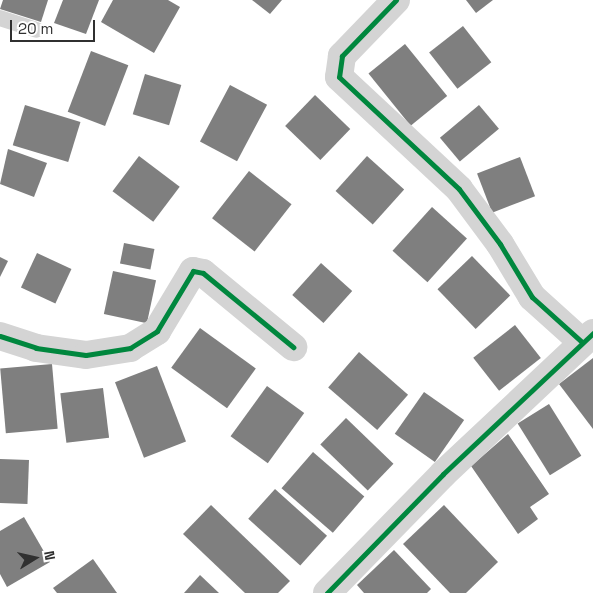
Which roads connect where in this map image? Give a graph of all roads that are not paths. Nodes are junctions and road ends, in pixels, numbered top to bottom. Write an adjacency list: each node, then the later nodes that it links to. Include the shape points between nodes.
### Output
1 (396, 0): 5 (street, via 342,56 339,77 459,190 500,244 532,297)
2 (0, 18): 3 (lane)
3 (36, 30)
4 (0, 336): 6 (street, via 36,348 86,355 130,348 157,331 193,270 203,273)
5 (588, 338): 7 (street, via 443,474)
6 (293, 347)
7 (326, 593)

